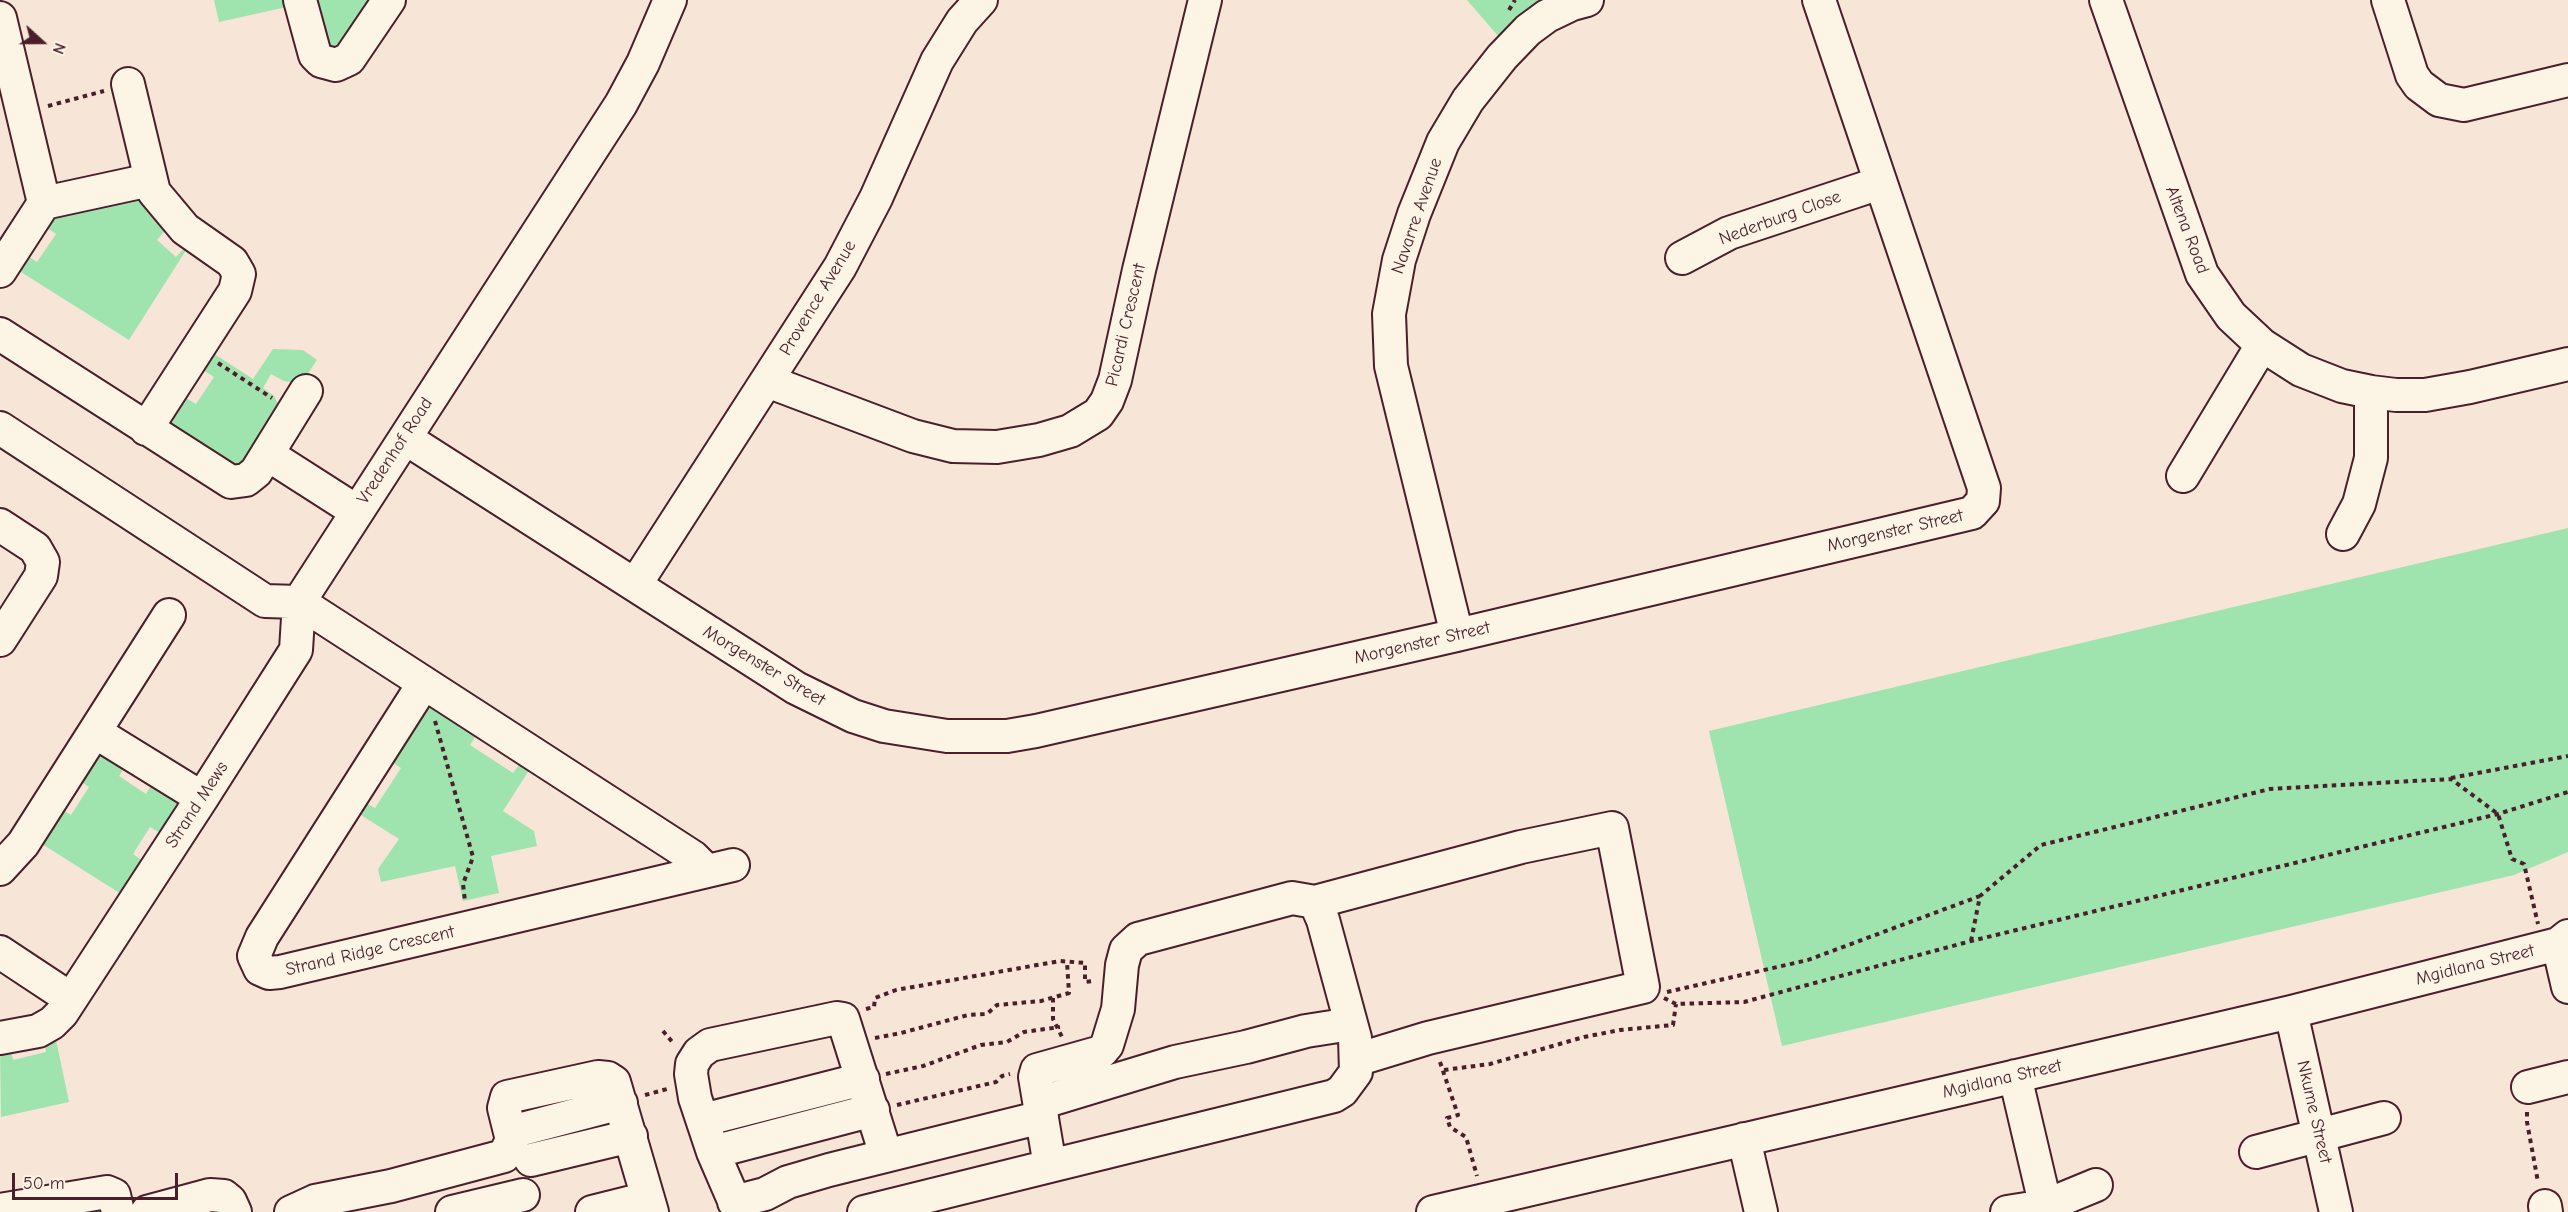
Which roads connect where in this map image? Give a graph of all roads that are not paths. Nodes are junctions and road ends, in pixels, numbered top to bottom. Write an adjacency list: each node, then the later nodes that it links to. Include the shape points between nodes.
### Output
1 (300, 0): 2 (street, via 315,55 336,65 349,59)
2 (389, 0)
3 (670, 0): 26 (street, Vredenhof Road, via 621,104)
4 (981, 0): 21 (street, Provence Avenue, via 962,21 937,61 845,257)
5 (1205, 0): 21 (street, Picardi Crescent, via 1115,380 1098,414 1070,431 1039,440 997,447 953,446 913,436)
6 (1587, 0): 35 (street, Navarre Avenue, via 1547,16 1528,30 1468,100 1443,142 1399,260 1389,314 1391,366)
7 (1819, 0): 14 (street, Morgenster Street)
8 (2106, 0): 19 (street, Altena Road, via 2202,274 2231,316)
9 (2388, 0): 11 (street, via 2412,75 2439,100 2464,105)
10 (0, 18): 15 (street)
11 (2568, 80)
12 (128, 84): 13 (street)
13 (150, 180): 15 (street); 25 (street, via 154,192 185,229 232,262 239,274 235,291)
14 (1880, 183): 16 (street, Nederburg Close, via 1728,233); 35 (street, Morgenster Street, via 1984,488 1979,508 1972,513)
15 (44, 203): 17 (street)
16 (1683, 258)
17 (0, 271)
18 (0, 334): 25 (street)
19 (2262, 345): 22 (street, Altena Road, via 2301,370); 28 (street)
20 (2568, 364): 22 (street, Altena Road, via 2426,395)
21 (767, 381): 32 (street, Provence Avenue)
22 (2371, 392): 31 (street, via 2371,458 2359,504)
23 (300, 402): 27 (street)
24 (0, 428): 33 (street, via 265,601)
25 (146, 429): 27 (street, via 231,482 251,477)
26 (405, 438): 29 (street, Vredenhof Road); 32 (street, Morgenster Street)
27 (267, 454): 29 (street)
28 (2183, 476)
29 (356, 511): 33 (street, Vredenhof Road)
30 (0, 525): 36 (street, via 35,548 44,562 41,576)
31 (2343, 534)
32 (635, 585): 35 (street, Morgenster Street, via 824,703 884,726 947,736 1006,736 1036,731)
33 (299, 602): 37 (street); 39 (street, Strand Mews, via 296,650)
34 (169, 615): 38 (street)
35 (1457, 635)
36 (0, 640)
37 (424, 683): 42 (street, via 693,857); 42 (street, Strand Ridge Crescent, via 262,937 255,952 260,969 275,974)
38 (94, 732): 39 (street); 41 (street, via 23,844)
39 (202, 798): 47 (street, Strand Mews)
40 (733, 865): 42 (street, Strand Ridge Crescent)
41 (0, 869)
42 (703, 872)
43 (1315, 902): 49 (street); 51 (street, via 1521,847 1612,828 1643,987 1428,1038); 57 (street, via 1292,898 1138,939 1126,950 1118,1009 1107,1045 1101,1052 1037,1070)
44 (2556, 943): 46 (street); 48 (street, Mgidlana Street)
45 (0, 951): 47 (street)
46 (2568, 987)
47 (71, 999): 50 (street, Strand Mews, via 52,1023 38,1031)
48 (2291, 1012): 52 (street, Mgidlana Street); 61 (street, Nkume Street)
49 (1351, 1024): 51 (street); 57 (street, via 1175,1062)
50 (0, 1038)
51 (1356, 1060): 67 (street, via 1351,1082 1334,1096)
52 (2015, 1076): 62 (street, Mgidlana Street); 73 (street)
53 (2568, 1077): 55 (street)
54 (862, 1079): 56 (street); 59 (street); 59 (street, via 847,1030 837,1018 711,1045 692,1064)
55 (2528, 1087)
56 (873, 1110): 63 (street); 65 (street)
57 (1041, 1110): 65 (street); 67 (street)
58 (2385, 1118): 61 (street)
59 (703, 1120): 63 (street)
60 (631, 1136): 66 (street); 70 (street); 78 (street, via 614,1082 608,1078 515,1093 504,1101 511,1132 511,1145 504,1156 391,1186 315,1201)
61 (2319, 1136): 64 (street); 85 (street, Nkume Street)
62 (1744, 1139): 72 (street, Mgidlana Street); 83 (street)
63 (713, 1152): 71 (street)
64 (2256, 1152)
65 (886, 1155): 71 (street, via 788,1182)
66 (531, 1160)
67 (1050, 1166): 81 (street)
68 (2096, 1185): 73 (street)
69 (523, 1195): 79 (street)
70 (650, 1205): 80 (street)
71 (737, 1207)
72 (1472, 1207): 82 (street, Mgidlana Street)
73 (2046, 1209): 84 (street)
74 (0, 1210): 75 (street, via 107,1192 114,1195)
75 (118, 1212)
76 (147, 1212): 77 (street, via 210,1195 224,1196)
77 (235, 1212)
78 (291, 1212)
79 (452, 1212)
80 (592, 1212)
81 (864, 1212)
82 (1432, 1212)
83 (1761, 1212)
84 (2007, 1212)
85 (2337, 1212)

